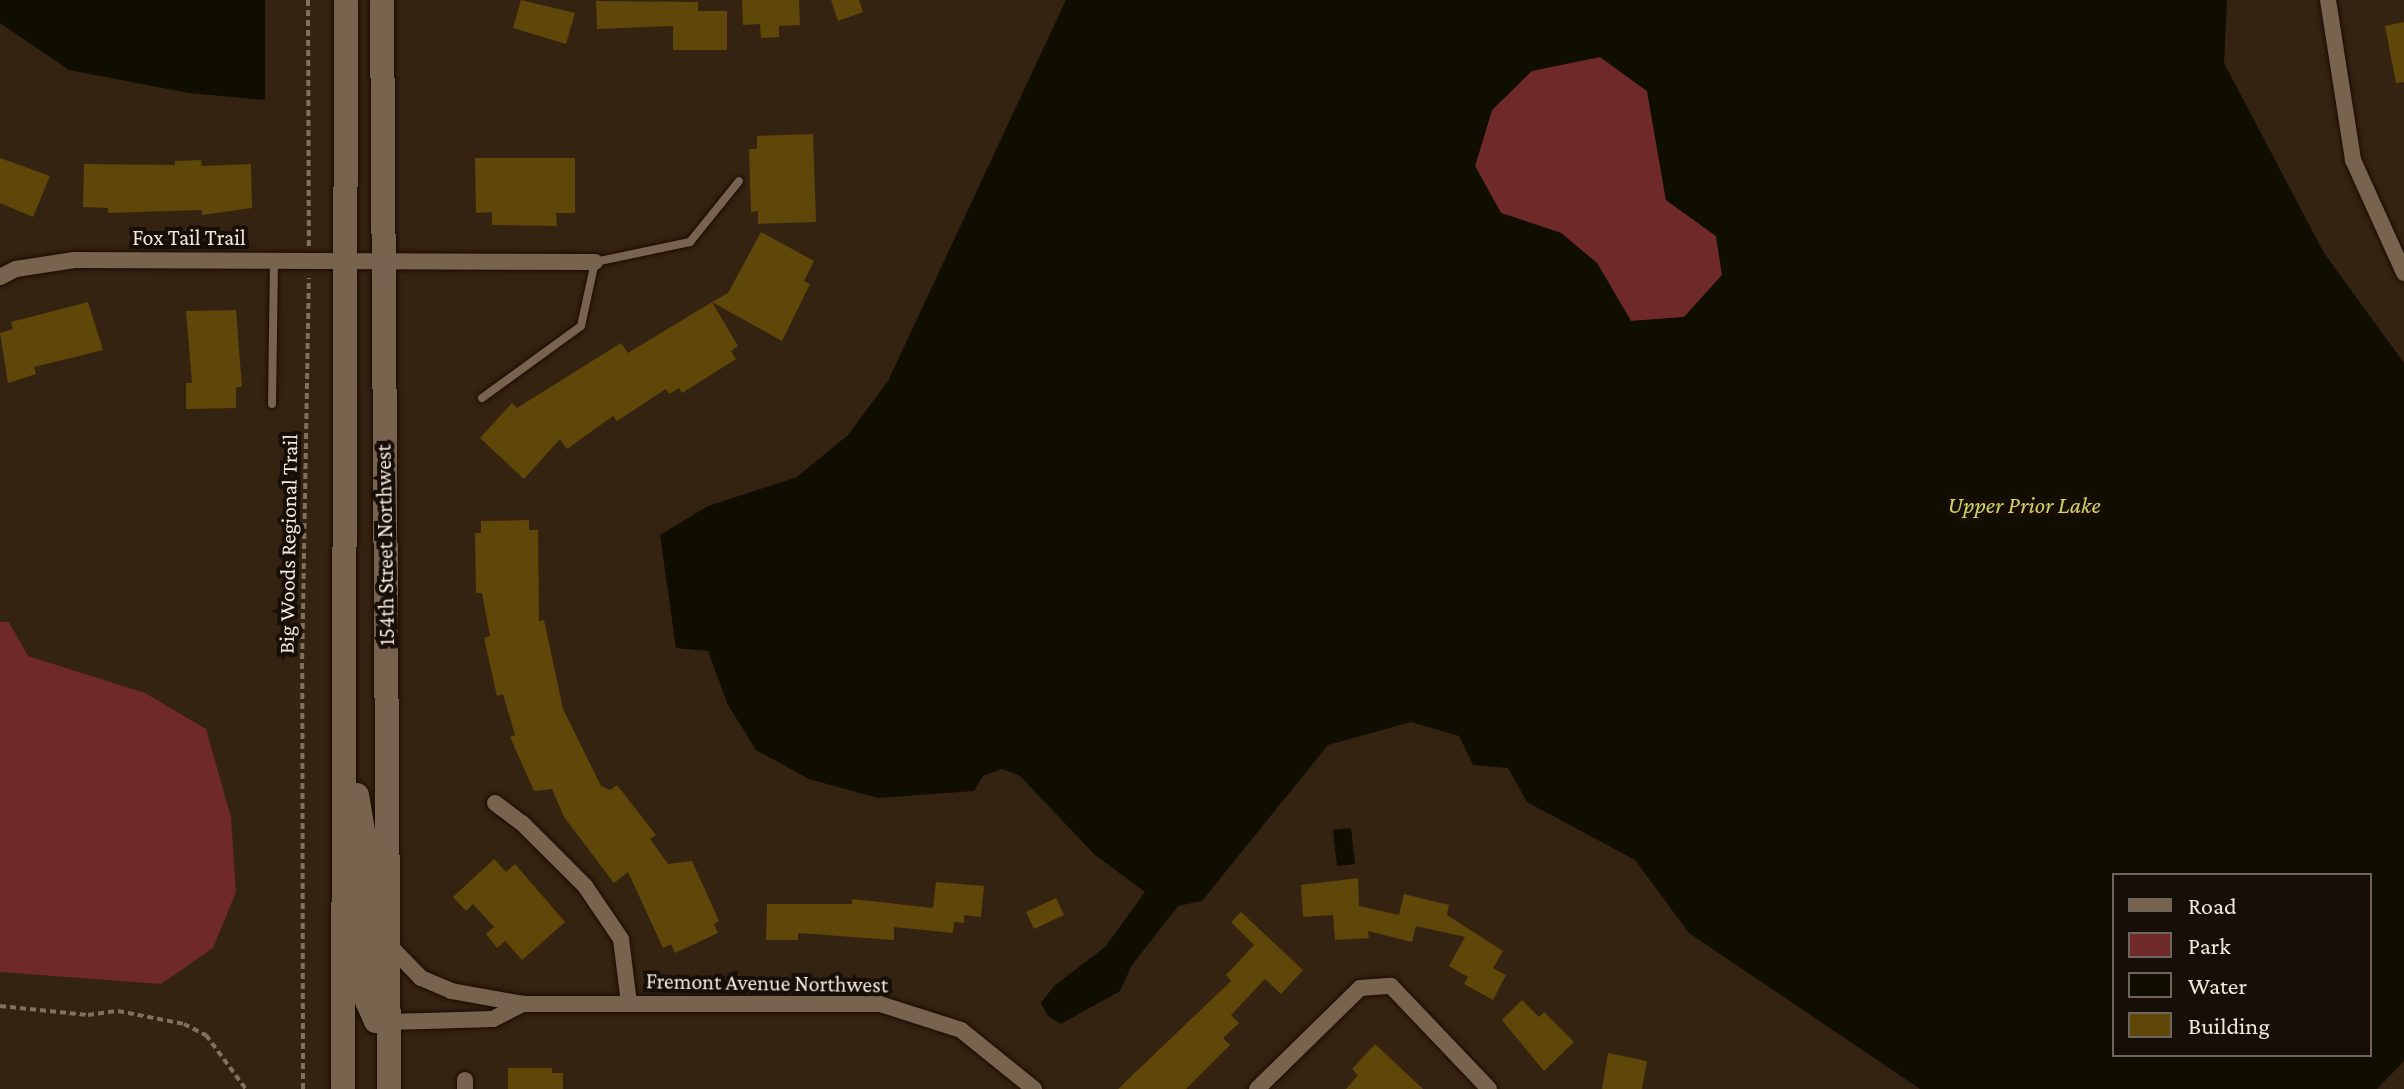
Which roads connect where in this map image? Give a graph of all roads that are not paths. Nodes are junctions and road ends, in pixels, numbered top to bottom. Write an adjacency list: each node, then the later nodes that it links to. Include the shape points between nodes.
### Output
1 (346, 0): 6 (street, 154th Street Northwest)
2 (382, 0): 7 (street, 154th Street Northwest)
3 (2328, 0): 9 (street, via 2353,160)
4 (739, 181): 8 (lane, via 690,242)
5 (274, 260): 6 (street, Fox Tail Trail); 10 (street, Fox Tail Trail, via 74,260 16,269); 12 (lane)
6 (345, 261): 7 (street, Fox Tail Trail); 13 (street, 154th Street Northwest)
7 (382, 261): 8 (street, Fox Tail Trail); 15 (street, 154th Street Northwest)
8 (595, 262): 11 (lane, via 581,326)
9 (2404, 273)
10 (0, 277)
11 (482, 398)
12 (272, 404)
13 (346, 725): 18 (street, via 366,849 367,1001 376,1021); 19 (street, 154th Street Northwest)
14 (495, 803): 16 (street, via 585,886 621,939)
15 (390, 946): 17 (street, Fremont Avenue Northwest, via 421,978 451,991); 18 (street, 154th Street Northwest)
16 (629, 1003): 17 (street, Fremont Avenue Northwest); 21 (street, Fremont Avenue Northwest, via 880,1004 961,1030)
17 (523, 1004): 18 (street, Fremont Avenue Northwest, via 493,1019)
18 (390, 1022): 20 (street, 154th Street Northwest)
19 (343, 1089)
20 (389, 1089)
21 (1034, 1089)
22 (1257, 1089): 23 (street, via 1360,988 1391,986)
23 (1489, 1089)

